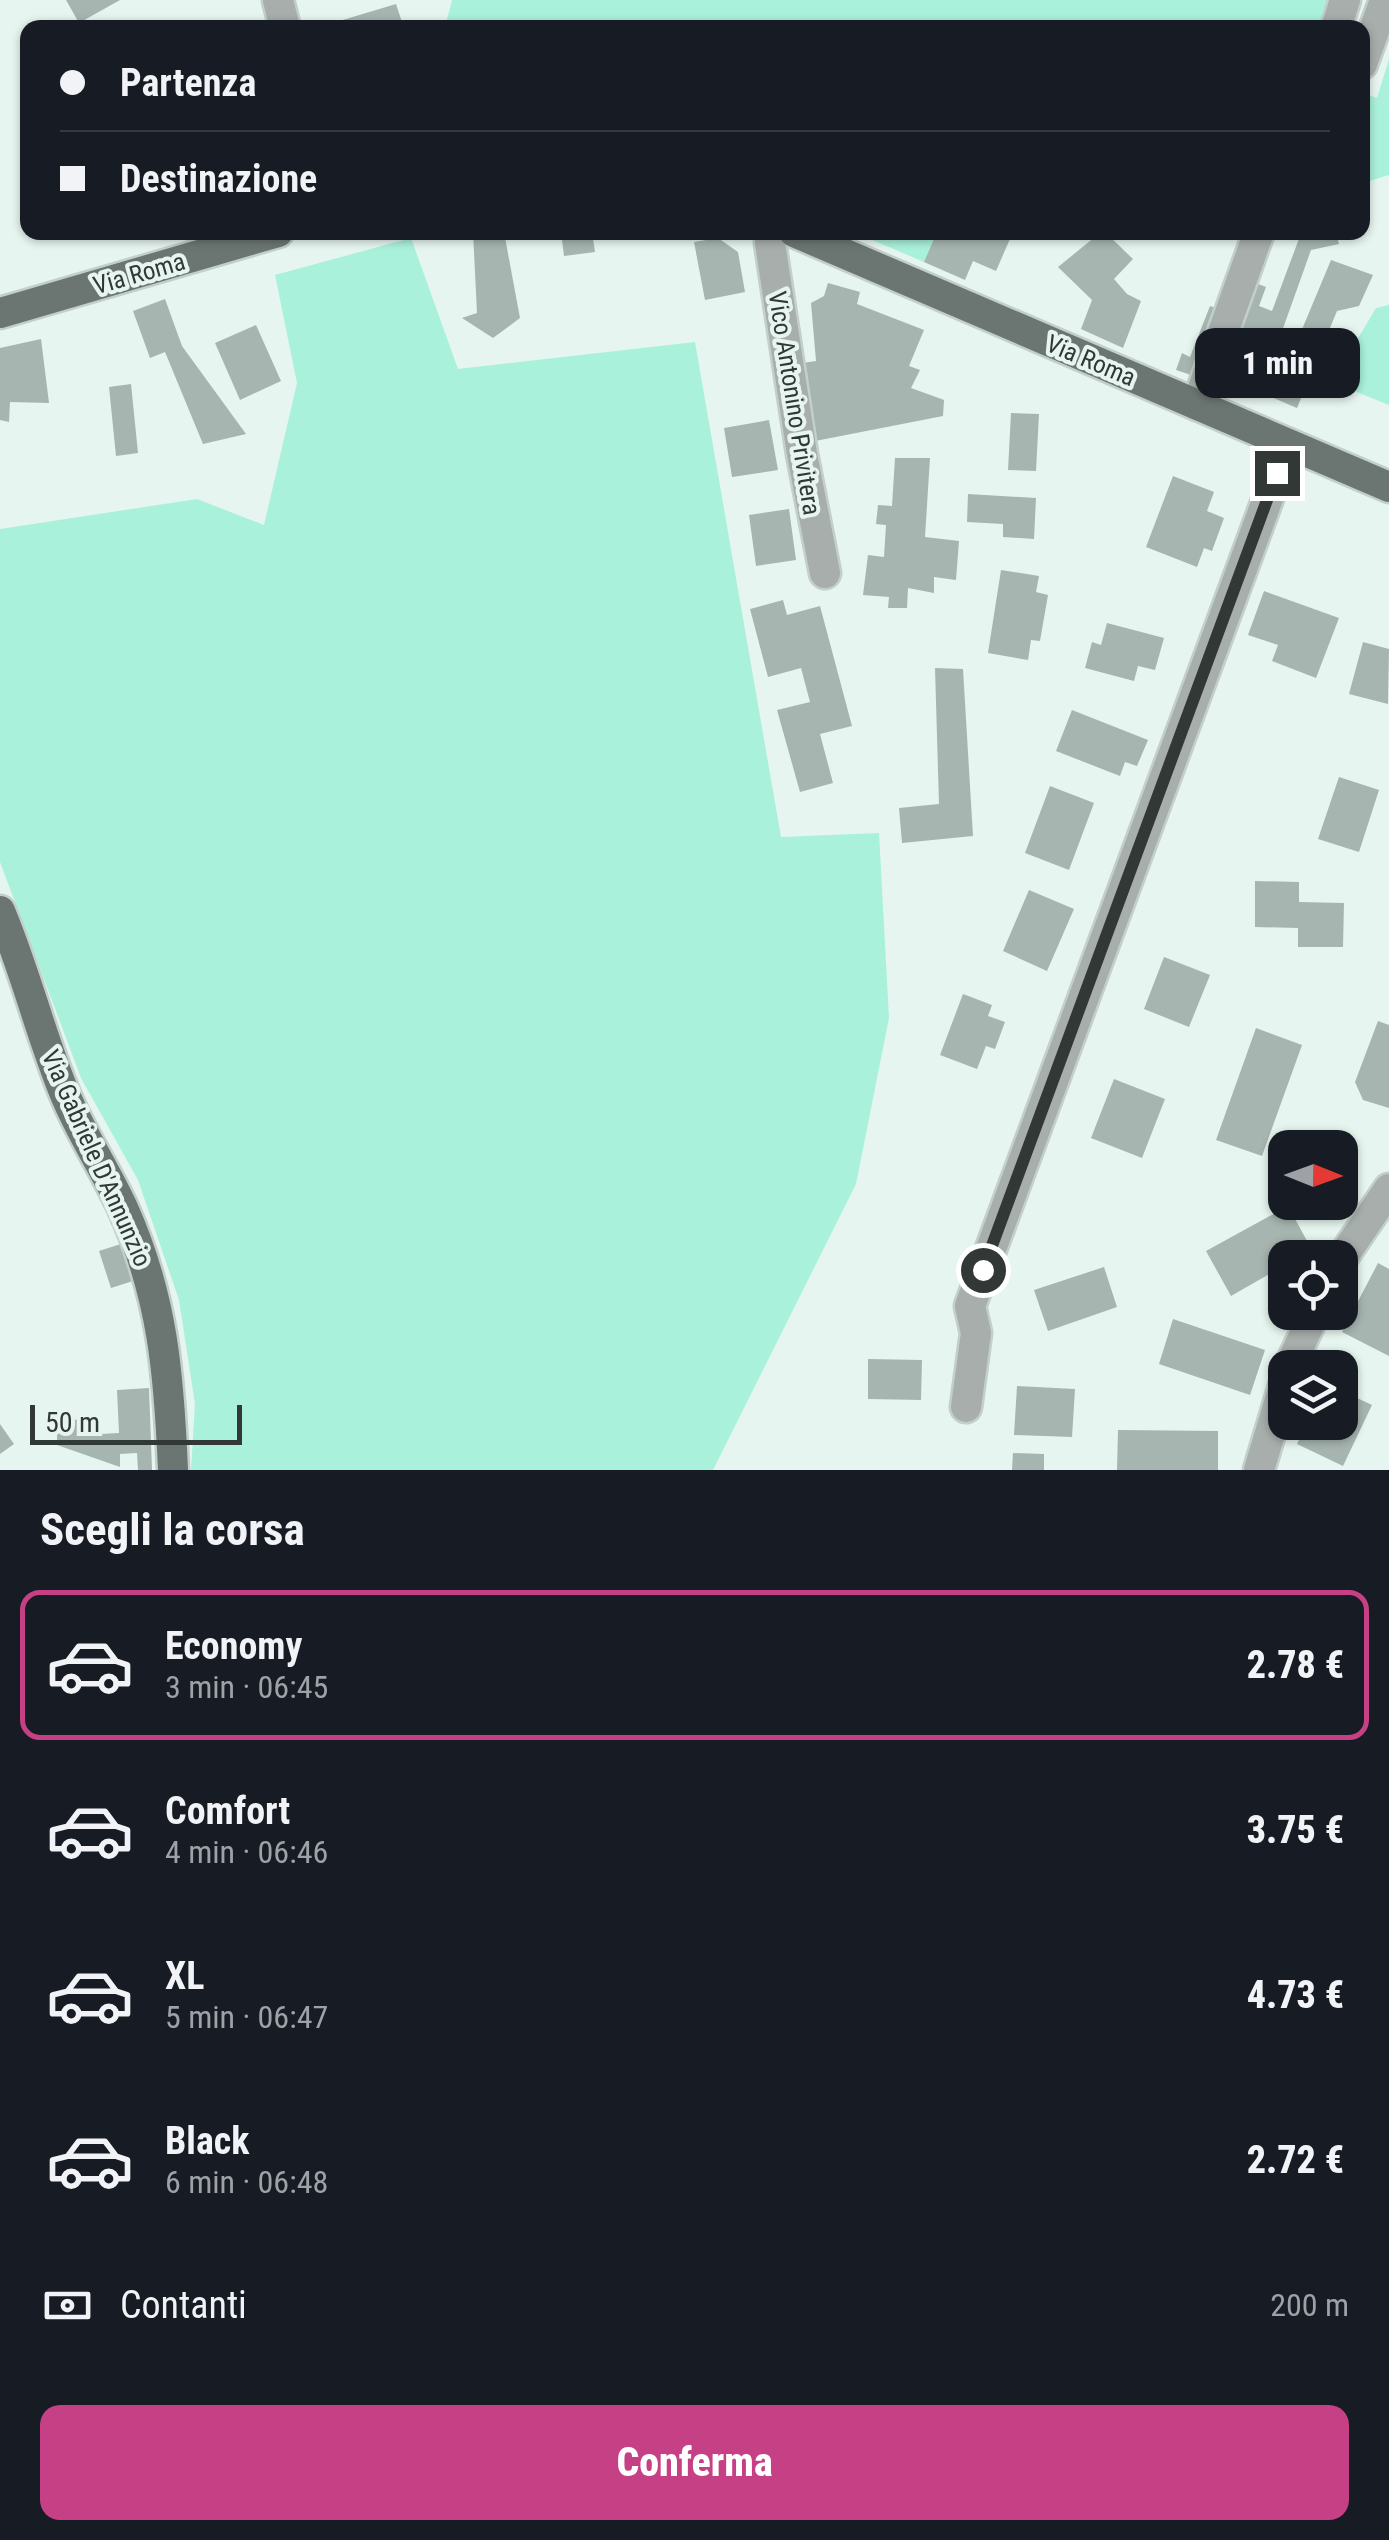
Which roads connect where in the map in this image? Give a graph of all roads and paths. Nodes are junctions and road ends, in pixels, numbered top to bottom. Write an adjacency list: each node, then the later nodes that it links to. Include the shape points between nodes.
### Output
1 (1385, 0): 2 (street)
2 (1370, 42)
3 (251, 240): 7 (main road, Via Roma)
4 (770, 240): 11 (street, Vico Antonino Privitera)
5 (813, 240): 8 (main road, Via Roma)
6 (1255, 240): 8 (street)
7 (0, 313)
8 (1197, 404): 9 (main road, Via Roma)
9 (1288, 444): 10 (main road, Via Roma); 15 (street, via 970,1306 976,1333)
10 (1389, 487)
11 (825, 572)
12 (0, 911): 17 (main road, Via Gabriele D'Annunzio, via 65,1095 123,1208 150,1278 168,1376)
13 (1389, 1188): 14 (street)
14 (1354, 1240)
15 (966, 1407)
16 (1268, 1440): 18 (street)
17 (173, 1470)
18 (1259, 1470)

